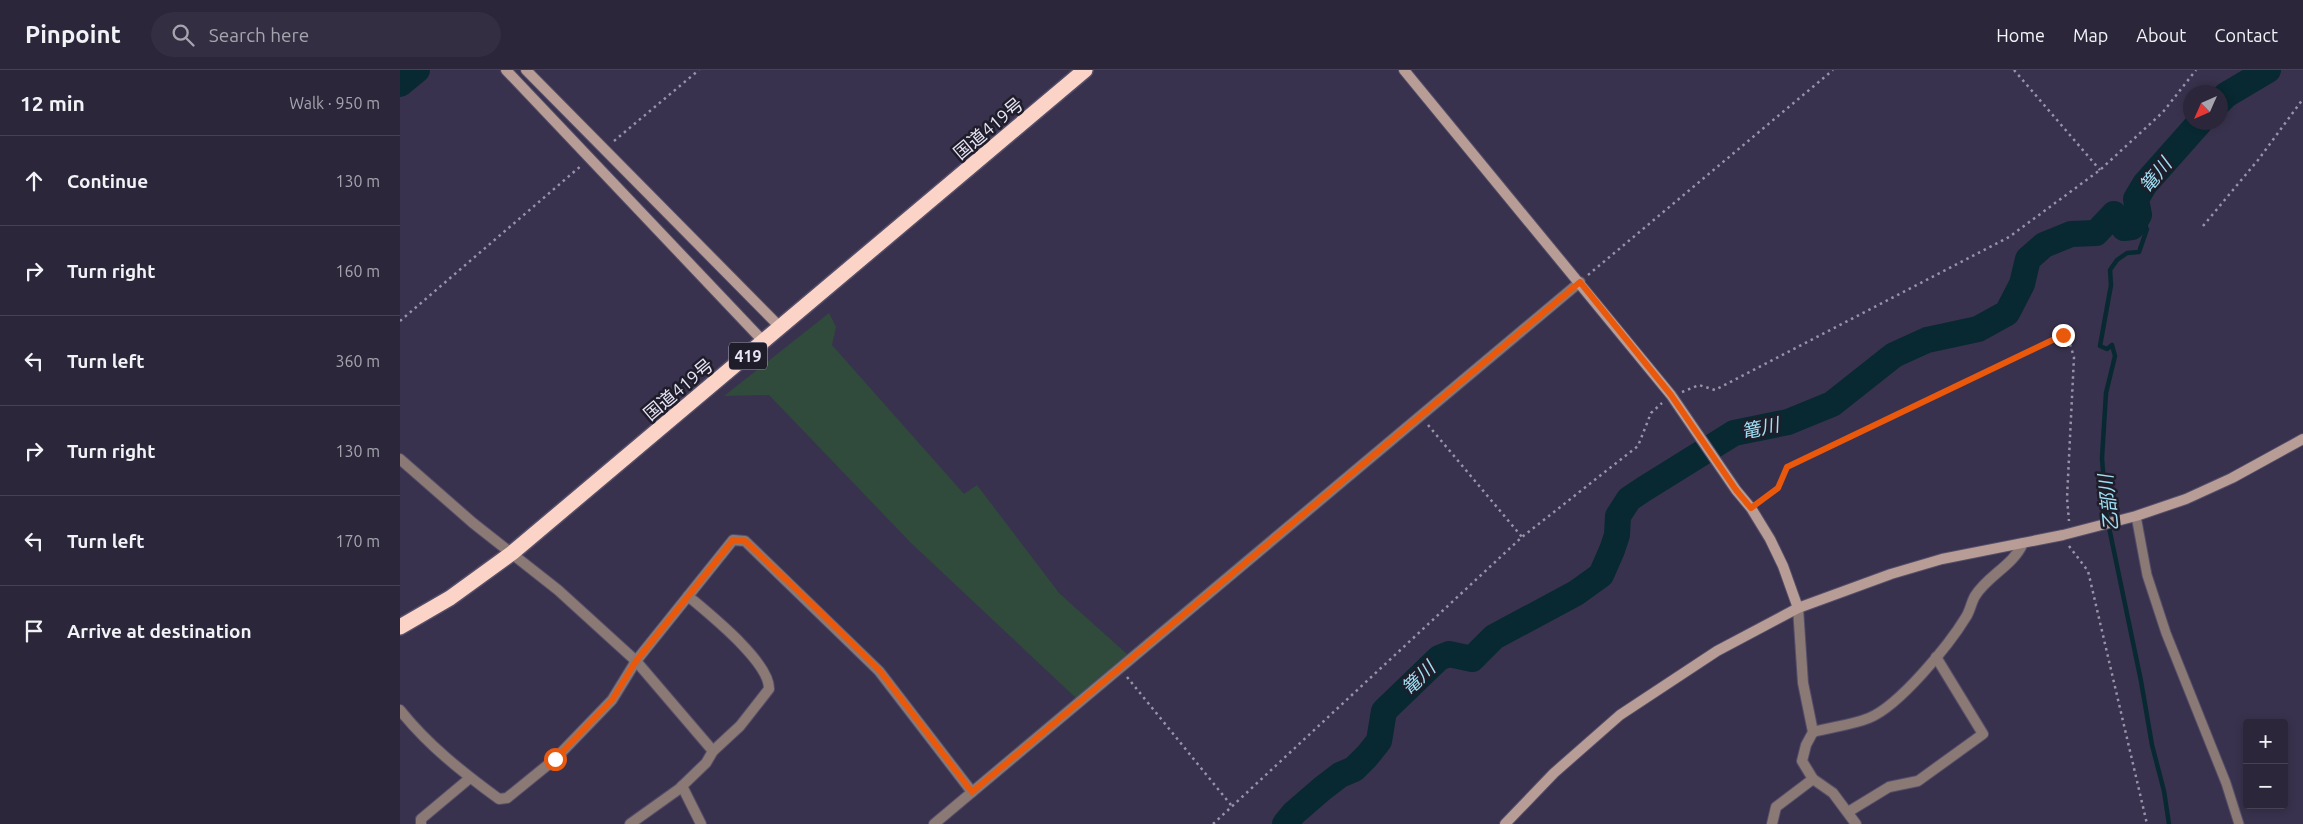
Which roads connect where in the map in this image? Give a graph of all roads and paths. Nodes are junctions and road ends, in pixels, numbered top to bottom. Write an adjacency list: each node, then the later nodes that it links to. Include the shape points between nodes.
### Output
1 (506, 70): 11 (street)
2 (526, 70): 10 (street)
3 (699, 70): 10 (path)
4 (1085, 70): 16 (highway, 国道419号 / 419)
5 (1404, 70): 14 (street)
6 (1833, 70): 14 (path)
7 (2014, 70): 12 (path)
8 (2196, 70): 12 (path, via 2163,112)
9 (2303, 99): 13 (path)
10 (603, 150): 16 (street)
11 (589, 160): 15 (path); 17 (street)
12 (2100, 170): 18 (path, via 2009,237 1716,390 1699,385)
13 (2203, 226)
14 (1580, 282): 18 (street); 19 (street)
15 (400, 321)
16 (781, 328): 17 (highway, 国道419号 / 419)
17 (764, 342): 27 (highway, 国道419号 / 419)
18 (1671, 395): 22 (street); 25 (path, via 1651,413 1638,446)
19 (1420, 416): 25 (path); 33 (street)
20 (2303, 439): 23 (street, via 2232,478 2186,499)
21 (400, 459): 27 (street)
22 (1751, 508): 24 (path, via 1778,488 1787,467 2063,335 2069,341 2074,357 2066,498 2070,518); 29 (street, via 1783,566)
23 (2136, 516): 24 (street); 52 (lane, via 2147,575 2166,633 2216,756)
24 (2063, 535): 26 (street); 51 (path, via 2088,571)
25 (1522, 537): 41 (path)
26 (2023, 543): 29 (street, via 1891,574); 31 (street, via 2018,556 1974,598 1968,615)
27 (512, 553): 30 (highway, 国道419号 / 419, via 450,598); 32 (street)
28 (688, 596): 32 (street); 36 (street, via 734,634 769,683 769,689 758,704); 40 (street, via 733,540 745,541 880,671)
29 (1798, 608): 35 (street, via 1803,683); 48 (street, via 1717,651 1620,715 1554,773)
30 (400, 627)
31 (1936, 657): 35 (street, via 1905,693 1871,718); 42 (street, via 1983,734 1918,781 1889,787)
32 (636, 661): 36 (street); 37 (street, via 612,700 555,759 507,798 498,799)
33 (1119, 668): 40 (street); 41 (path)
34 (400, 710): 37 (street, via 420,734)
35 (1813, 732): 38 (street, via 1802,761)
36 (713, 751): 39 (street, via 706,763)
37 (470, 778): 43 (street, via 421,819)
38 (1813, 780): 42 (street, via 1833,793); 49 (street, via 1776,807)
39 (682, 786): 44 (street); 45 (street)
40 (972, 792): 46 (street)
41 (1231, 805): 47 (path)
42 (1848, 812): 50 (street)
43 (421, 824)
44 (630, 824)
45 (701, 824)
46 (934, 824)
47 (1213, 824)
48 (1505, 824)
49 (1772, 824)
50 (1856, 824)
51 (2147, 824)
52 (2239, 824)

